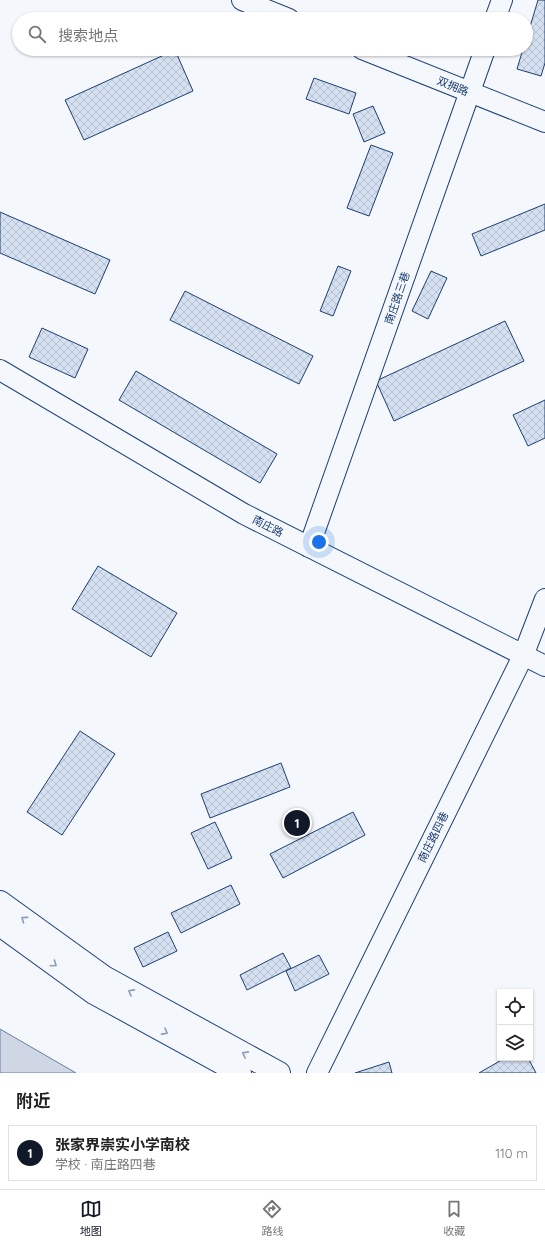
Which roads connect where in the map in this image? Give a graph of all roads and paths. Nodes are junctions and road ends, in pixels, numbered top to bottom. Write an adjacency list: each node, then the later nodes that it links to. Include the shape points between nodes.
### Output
1 (242, 0): 3 (street)
2 (502, 0): 4 (street)
3 (272, 12)
4 (498, 12)
5 (379, 56): 7 (street, 双拥路)
6 (482, 56): 7 (street, 南庄路三巷)
7 (469, 93): 8 (street, 双拥路); 10 (street, 南庄路三巷)
8 (545, 122)
9 (0, 370): 10 (street, 南庄路, via 244,514)
10 (309, 547): 12 (street, 南庄路)
11 (545, 599): 12 (street, 南庄路四巷)
12 (524, 656): 13 (street, 南庄路); 18 (street, 南庄路四巷)
13 (545, 666)
14 (0, 902): 17 (main road, one-way to 14, via 104,977)
15 (0, 925): 16 (main road, one-way to 16, via 94,993)
16 (240, 1073)
17 (279, 1073)
18 (316, 1073)

